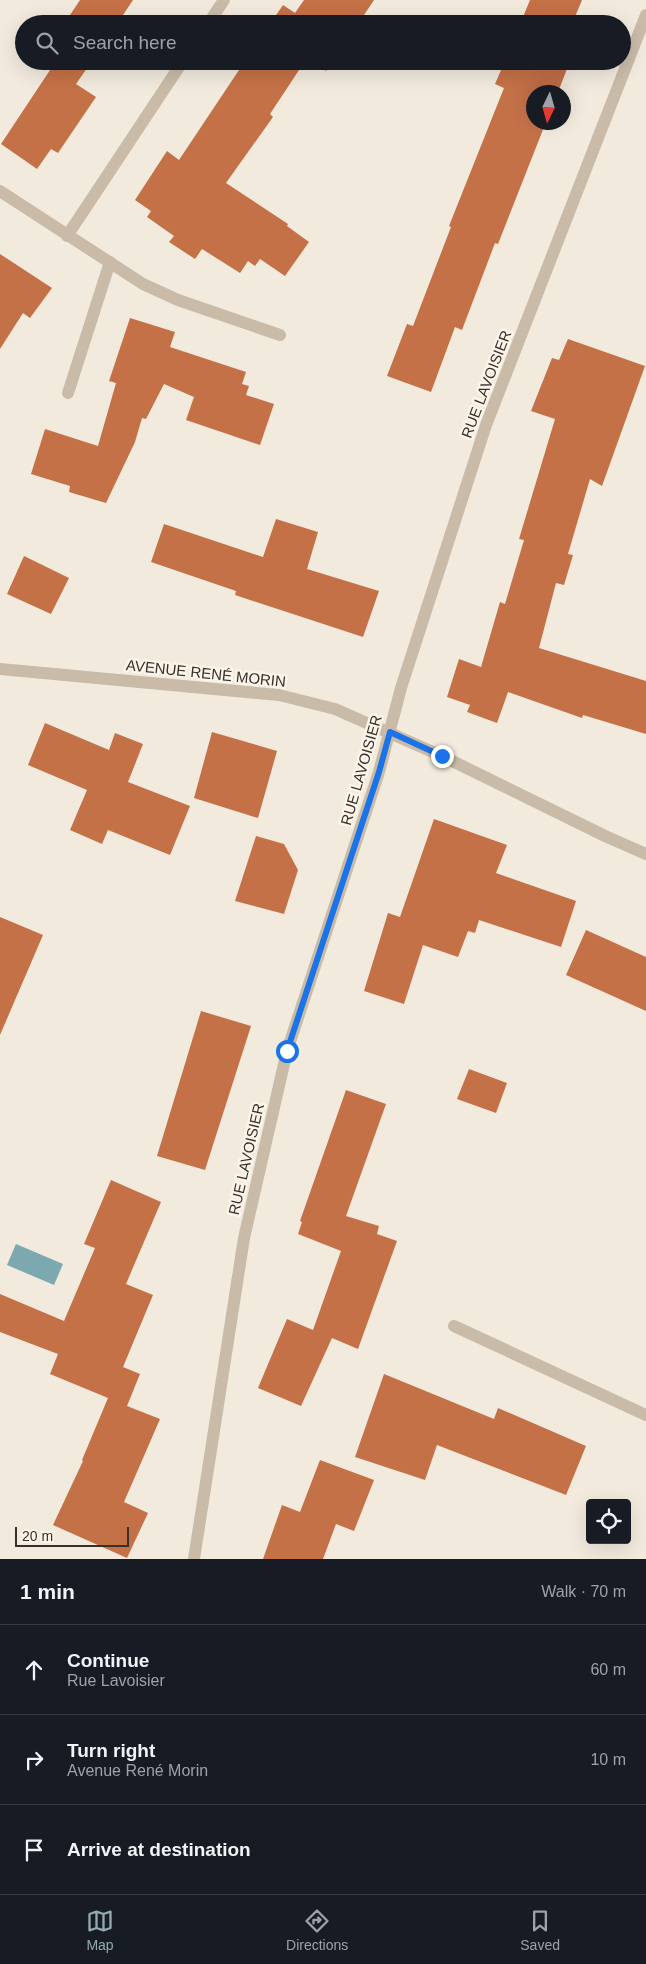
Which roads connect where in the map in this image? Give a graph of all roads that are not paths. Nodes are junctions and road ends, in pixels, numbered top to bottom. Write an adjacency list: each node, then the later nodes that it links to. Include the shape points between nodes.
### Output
1 (224, 0): 2 (street)
2 (214, 15)
3 (646, 15): 4 (street, RUE LAVOISIER)
4 (631, 53)
5 (177, 70): 8 (street)
6 (625, 70): 13 (street, RUE LAVOISIER, via 486,425 401,688)
7 (0, 191): 8 (street)
8 (68, 236): 9 (street)
9 (110, 262): 10 (street, via 142,284 178,300); 11 (street)
10 (280, 335)
11 (68, 393)
12 (0, 668): 13 (street, AVENUE RENÉ MORIN, via 279,695 335,709)
13 (390, 732): 14 (street, AVENUE RENÉ MORIN); 17 (street, RUE LAVOISIER, via 287,1051 244,1238)
14 (646, 854)
15 (454, 1326): 16 (street)
16 (646, 1415)
17 (194, 1559)

